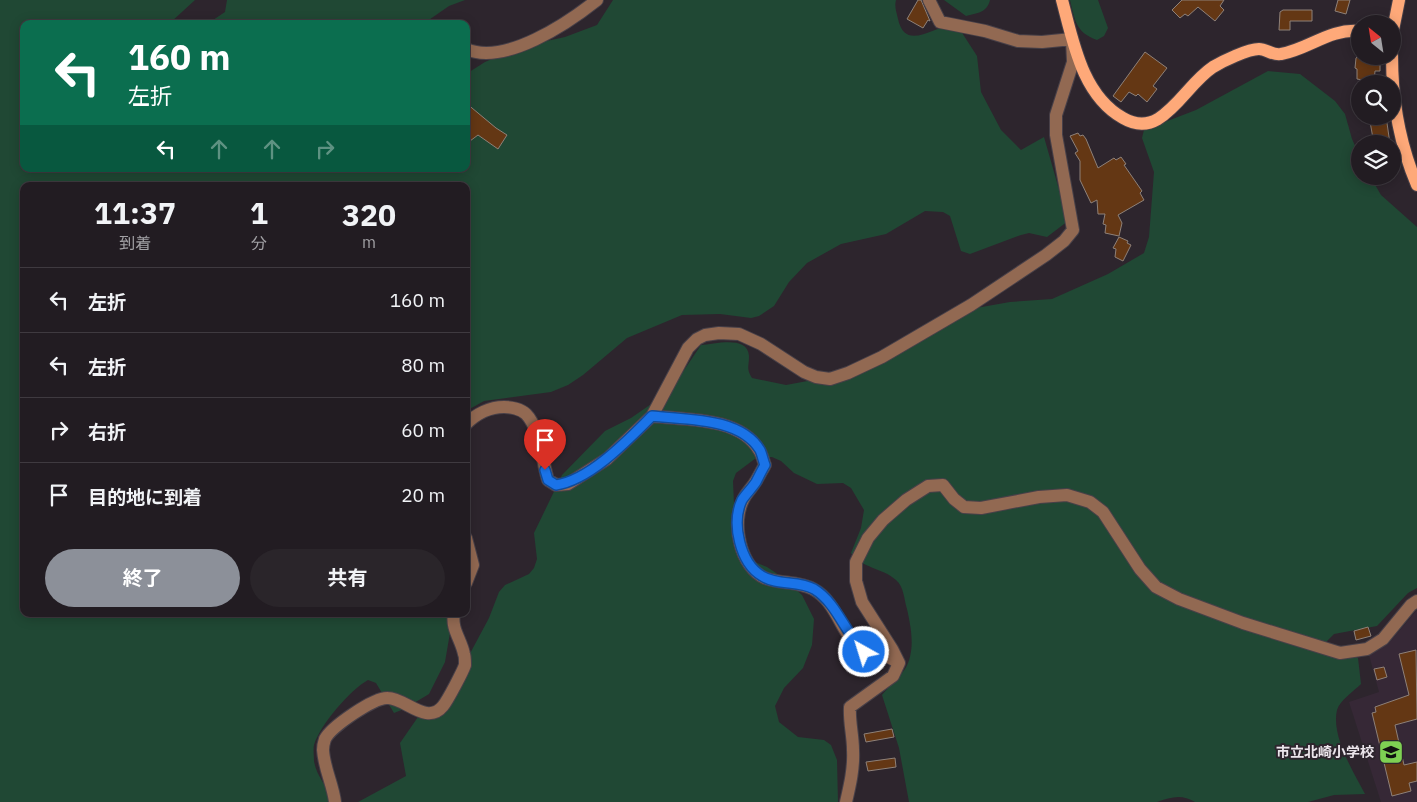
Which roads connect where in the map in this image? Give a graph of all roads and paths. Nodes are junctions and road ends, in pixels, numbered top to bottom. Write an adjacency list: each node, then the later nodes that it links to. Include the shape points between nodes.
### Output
1 (597, 0): 8 (street, via 553,30 526,43 484,53)
2 (929, 0): 7 (street, via 940,22 1018,41)
3 (1062, 0): 7 (main road)
4 (1399, 0): 5 (main road)
5 (1396, 15)
6 (1351, 32): 7 (main road, via 1279,55 1259,49 1233,57 1212,68 1174,107 1144,125 1130,122 1102,101 1091,87)
7 (1072, 38): 11 (street, via 1073,62 1056,115 1056,135 1073,230 1064,241 971,305 882,357 830,379 804,372 739,334 705,334 688,348)
8 (470, 50)
9 (1393, 65): 10 (main road, via 1403,144)
10 (1417, 185)
11 (652, 416): 12 (street, via 607,459 568,484 556,485 548,480 538,441 526,413 512,407 497,407); 17 (street, via 718,424 750,438 760,450 765,465 742,501 738,519 743,554 750,566 776,582 813,588 827,599 864,652 887,656)
12 (470, 420)
13 (470, 553): 14 (street, via 473,565)
14 (470, 573)
15 (1417, 601): 17 (street, via 1383,639 1367,649 1340,653 1243,623 1156,587 1140,570 1103,512 1090,502 1067,495 982,508 964,507 944,485 928,486 882,520 856,562 856,581 862,602)
16 (454, 617): 18 (street, via 454,631 465,665 443,706 426,713 400,701 380,699 368,704 326,738 323,749)
17 (899, 663): 19 (street, via 893,676 850,707 853,773)
18 (336, 802)
19 (846, 802)

